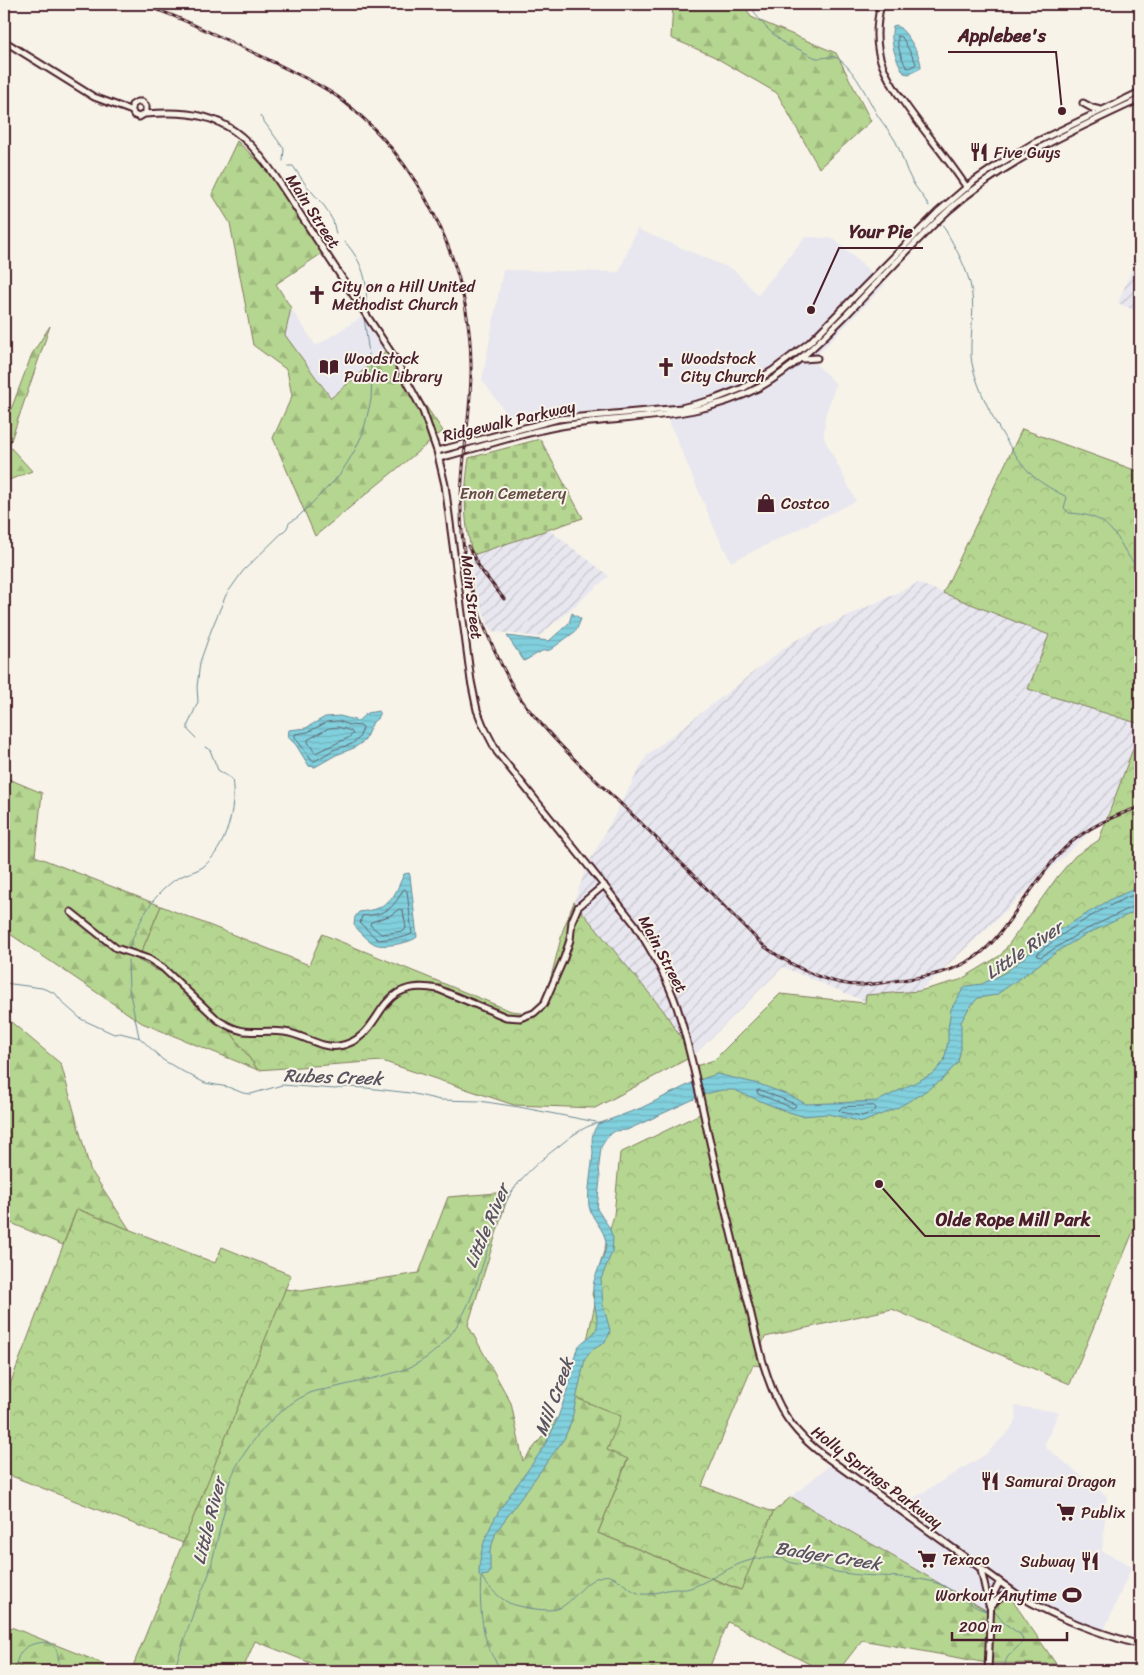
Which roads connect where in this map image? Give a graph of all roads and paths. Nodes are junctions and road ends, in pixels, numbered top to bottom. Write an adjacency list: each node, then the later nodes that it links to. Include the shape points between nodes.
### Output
1 (881, 4): 13 (main road, via 877,40 886,74)
2 (4, 41): 6 (main road, Main Street, via 88,94)
3 (1140, 92): 9 (main road, Ridgewalk Parkway)
4 (1140, 99): 14 (main road, Ridgewalk Parkway, via 1036,150)
5 (135, 102): 6 (main road, Main Street, via 124,105); 8 (main road, Main Street, via 141,101); 10 (main road)
6 (108, 103): 10 (main road, Main Street)
7 (1083, 103): 9 (main road)
8 (146, 105): 11 (main road, Main Street); 12 (main road)
9 (1101, 110): 13 (main road, Ridgewalk Parkway, via 1023,149)
10 (132, 111): 12 (main road, Main Street, via 137,116)
11 (168, 112): 12 (main road, Main Street); 17 (main road, Main Street, via 201,116 223,124 260,154 402,370 423,411)
12 (145, 114)
13 (967, 187): 14 (main road); 17 (main road, Ridgewalk Parkway, via 938,212 810,342 772,372 743,388 681,408 558,419)
14 (970, 192): 16 (main road, Ridgewalk Parkway)
15 (818, 358): 16 (main road)
16 (800, 360): 18 (main road, Ridgewalk Parkway, via 752,391 702,409 559,426)
17 (437, 451): 18 (main road, Main Street)
18 (439, 458): 19 (main road, Main Street, via 471,681 482,726 503,761)
19 (604, 885): 20 (main road, via 578,907 564,958 544,1004 534,1013 506,1018 438,989 415,987 400,991 389,999 364,1035 338,1046 286,1032 246,1032 227,1026 156,963 116,948); 21 (main road, Main Street, via 634,923 677,1006)
20 (71, 912)
21 (707, 1131): 22 (main road, Holly Springs Parkway, via 756,1337 770,1384 785,1414 800,1434 822,1454)
22 (981, 1570): 23 (main road, Holly Springs Parkway); 25 (main road)
23 (999, 1583): 24 (main road, Holly Springs Parkway); 25 (main road, via 992,1594)
24 (1018, 1595): 25 (main road, via 1000,1596); 26 (main road, Holly Springs Parkway, via 1065,1620)
25 (990, 1608): 27 (main road)
26 (1140, 1645)
27 (988, 1671)

